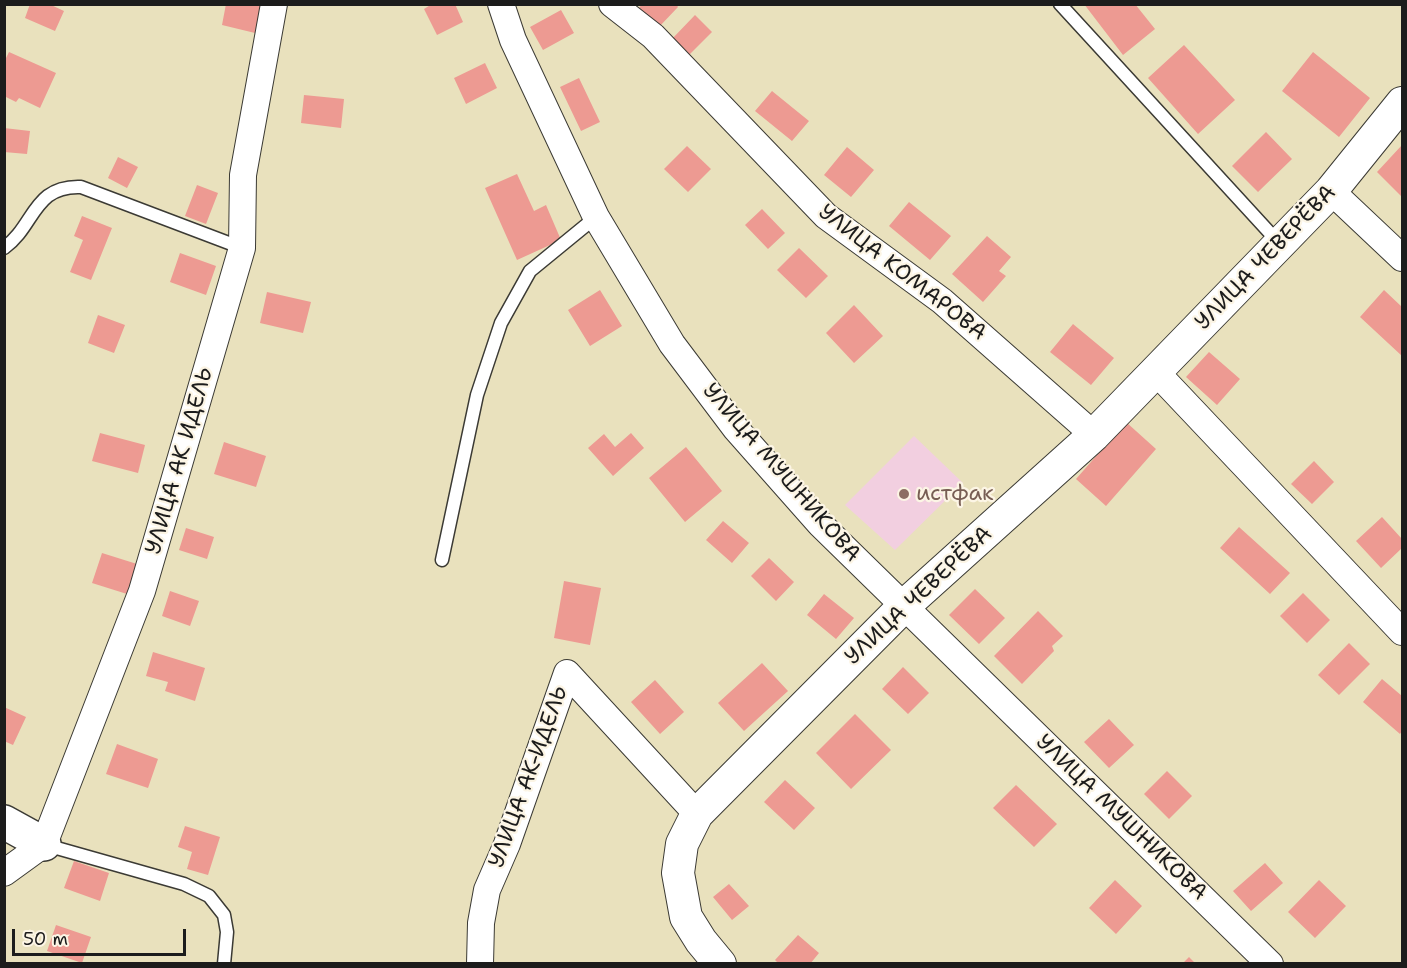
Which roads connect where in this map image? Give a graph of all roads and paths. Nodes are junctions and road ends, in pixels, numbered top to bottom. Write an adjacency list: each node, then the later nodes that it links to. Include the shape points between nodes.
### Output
1 (501, 4): 7 (street, УЛИЦА МУШНИКОВА, via 513,40)
2 (612, 4): 13 (street, УЛИЦА КОМАРОВА, via 653,36 826,216 942,301)
3 (1060, 4): 8 (lane)
4 (273, 11): 10 (street, УЛИЦА АК ИДЕЛЬ, via 243,175)
5 (1402, 103): 6 (street, УЛИЦА ЧЕВЕРЁВА)
6 (1331, 191): 8 (street, УЛИЦА ЧЕВЕРЁВА); 11 (street)
7 (596, 217): 14 (lane, via 530,271 501,323 477,395); 15 (street, УЛИЦА МУШНИКОВА, via 672,344 736,429 820,524)
8 (1280, 244): 12 (street, УЛИЦА ЧЕВЕРЁВА)
9 (4, 248): 10 (lane, via 45,197 70,186)
10 (242, 248): 19 (street, УЛИЦА АК ИДЕЛЬ, via 142,591)
11 (1402, 258)
12 (1156, 372): 13 (street, УЛИЦА ЧЕВЕРЁВА); 16 (street)
13 (1094, 435): 15 (street, УЛИЦА ЧЕВЕРЁВА)
14 (442, 560)
15 (904, 606): 17 (street, УЛИЦА ЧЕВЕРЁВА); 24 (street, УЛИЦА МУШНИКОВА)
16 (1402, 632)
17 (697, 814): 22 (street, УЛИЦА АК-ИДЕЛЬ, via 567,673 487,890); 23 (street, УЛИЦА ЧЕВЕРЁВА, via 682,844 678,873 686,917)
18 (4, 822): 19 (main road)
19 (44, 844): 20 (street); 21 (lane, via 184,884 210,896 224,915)
20 (4, 873)
21 (224, 963)
22 (480, 963)
23 (720, 963)
24 (1270, 963)

